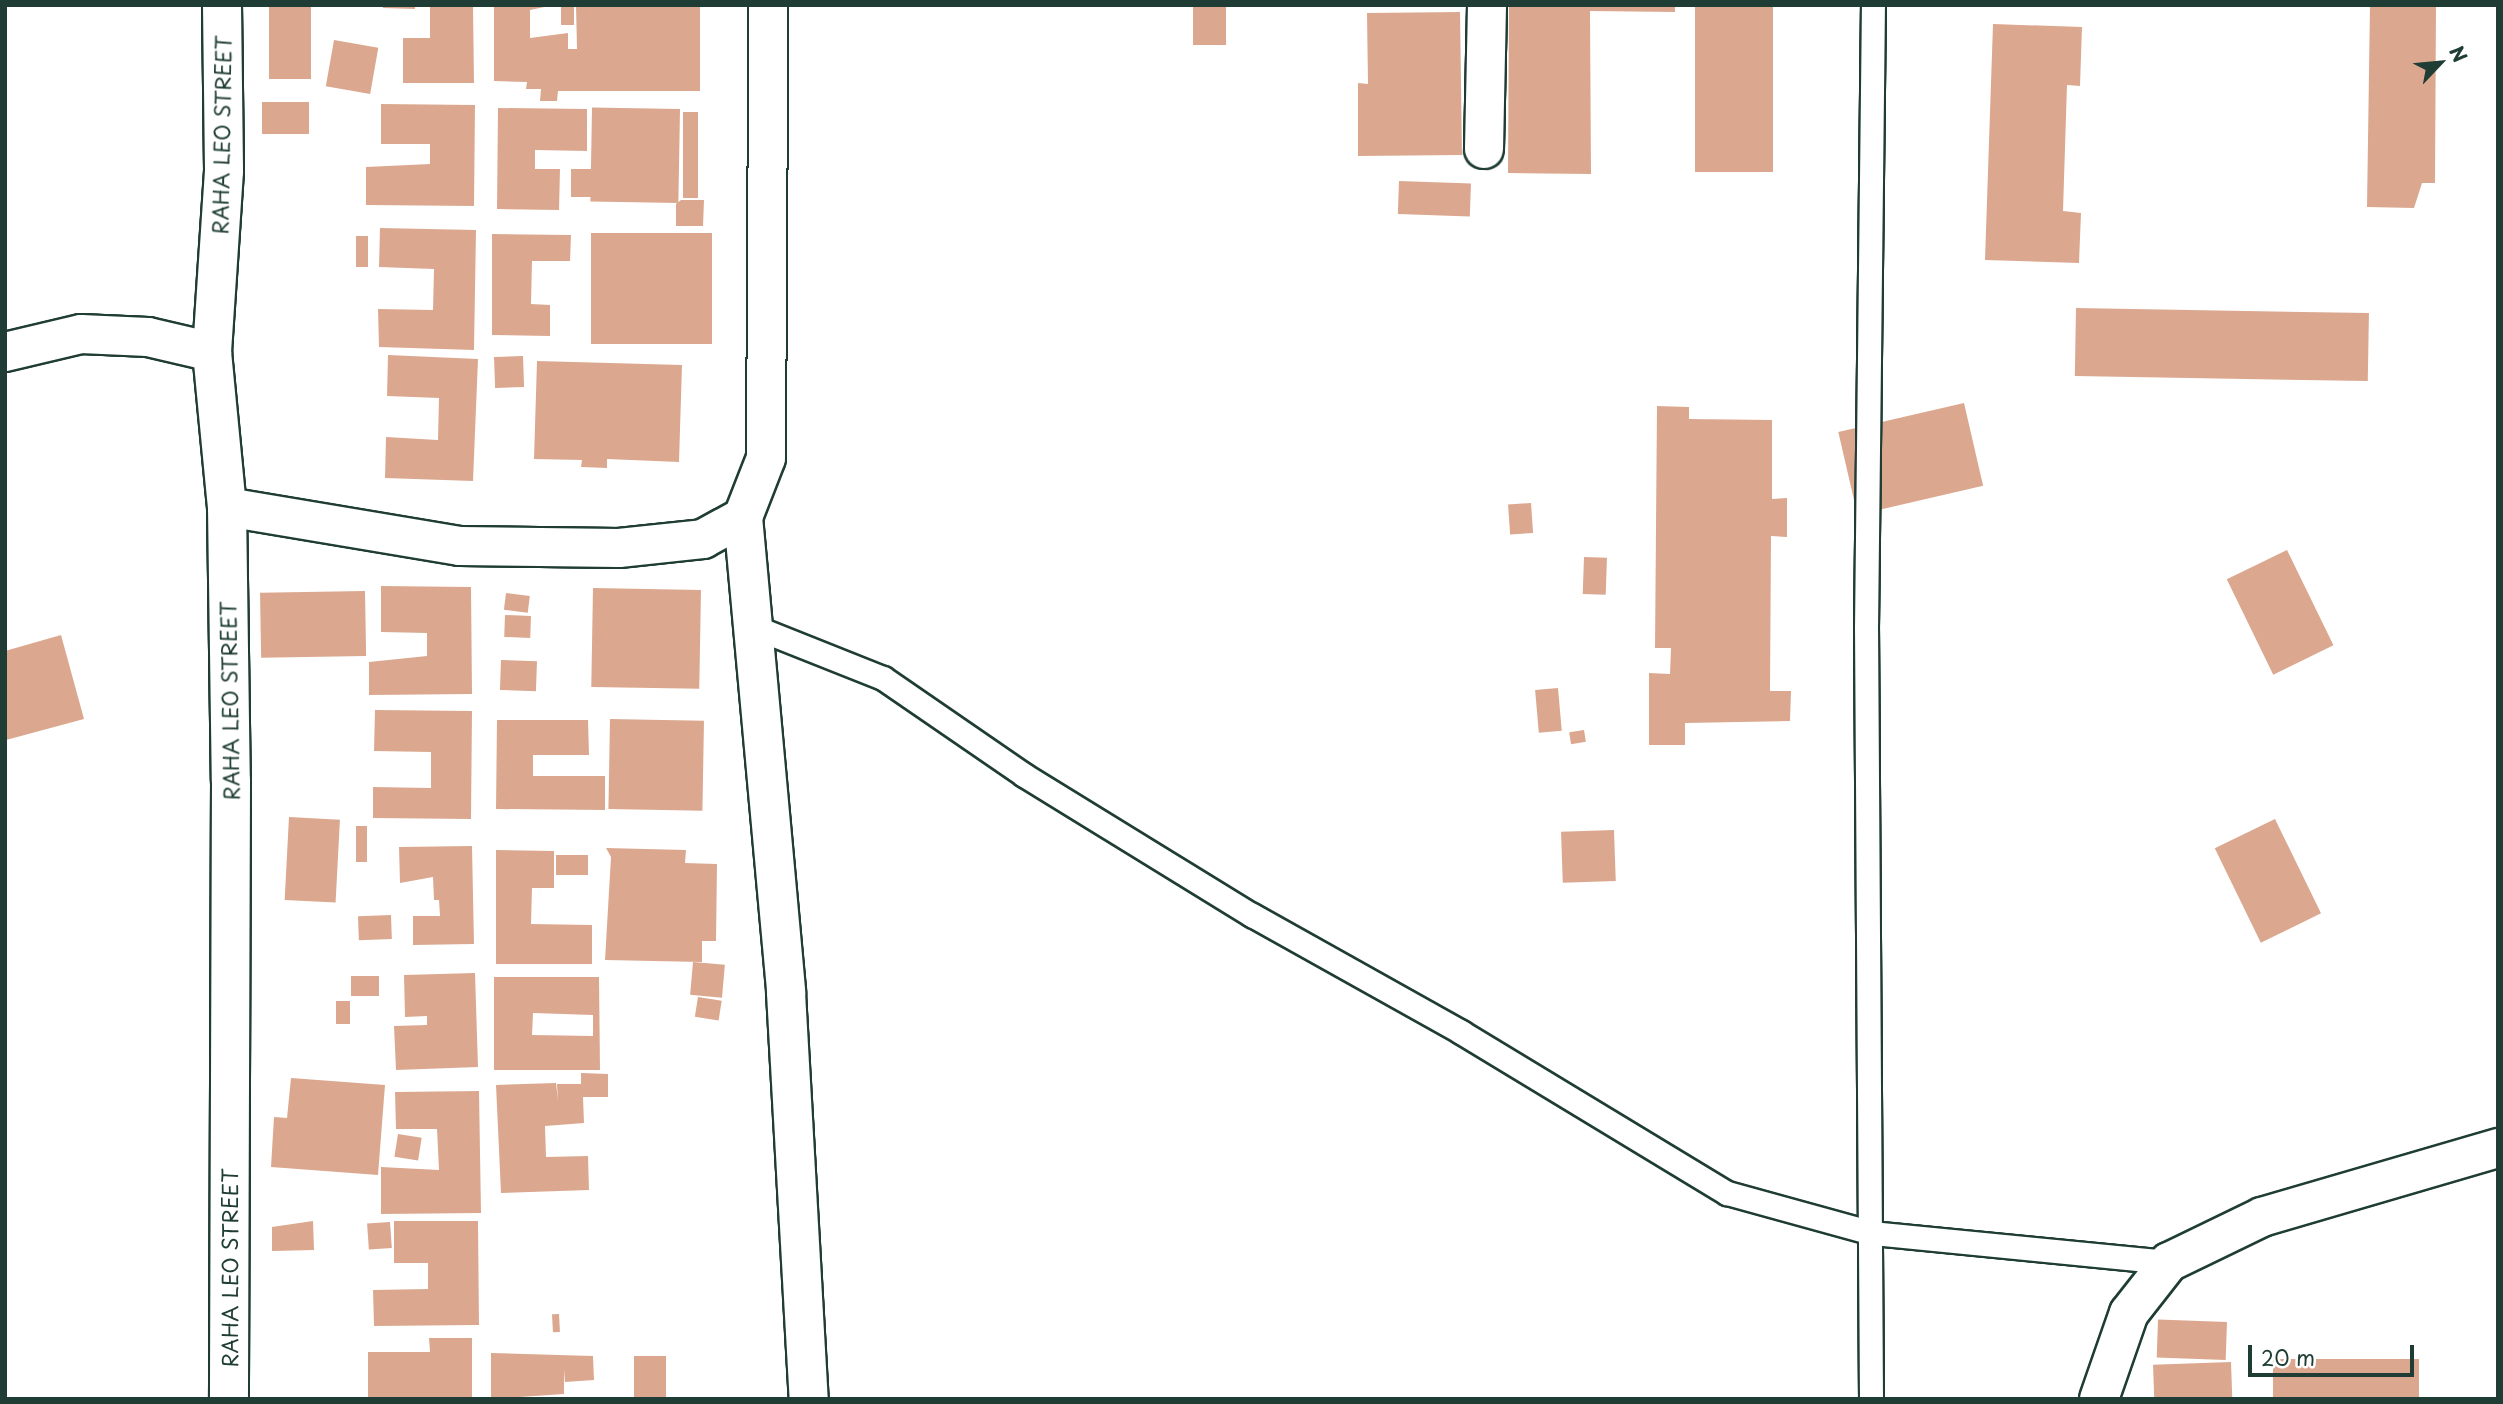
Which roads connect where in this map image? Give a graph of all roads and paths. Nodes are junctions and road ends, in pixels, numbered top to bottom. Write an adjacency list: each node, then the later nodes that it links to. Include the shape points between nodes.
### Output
1 (222, 5): 7 (street, RAHA LEO STREET, via 224,171)
2 (768, 5): 9 (street, via 766,458)
3 (1487, 5): 5 (street)
4 (1872, 5): 12 (lane, via 1866,615)
5 (1484, 149)
6 (5, 352): 7 (street, via 81,334 148,337)
7 (212, 352): 8 (street, RAHA LEO STREET)
8 (227, 507): 9 (street, via 460,547 619,548 703,538); 14 (street, RAHA LEO STREET)
9 (743, 517): 10 (street)
10 (752, 626): 12 (lane, via 883,678 1024,775 1252,915 1461,1032 1727,1194); 15 (street, via 786,993)
11 (2498, 1148): 13 (street, via 2262,1217)
12 (1872, 1233): 13 (lane); 16 (lane)
13 (2169, 1262): 17 (street, via 2129,1313)
14 (229, 1399)
15 (809, 1399)
16 (1871, 1399)
17 (2099, 1399)

